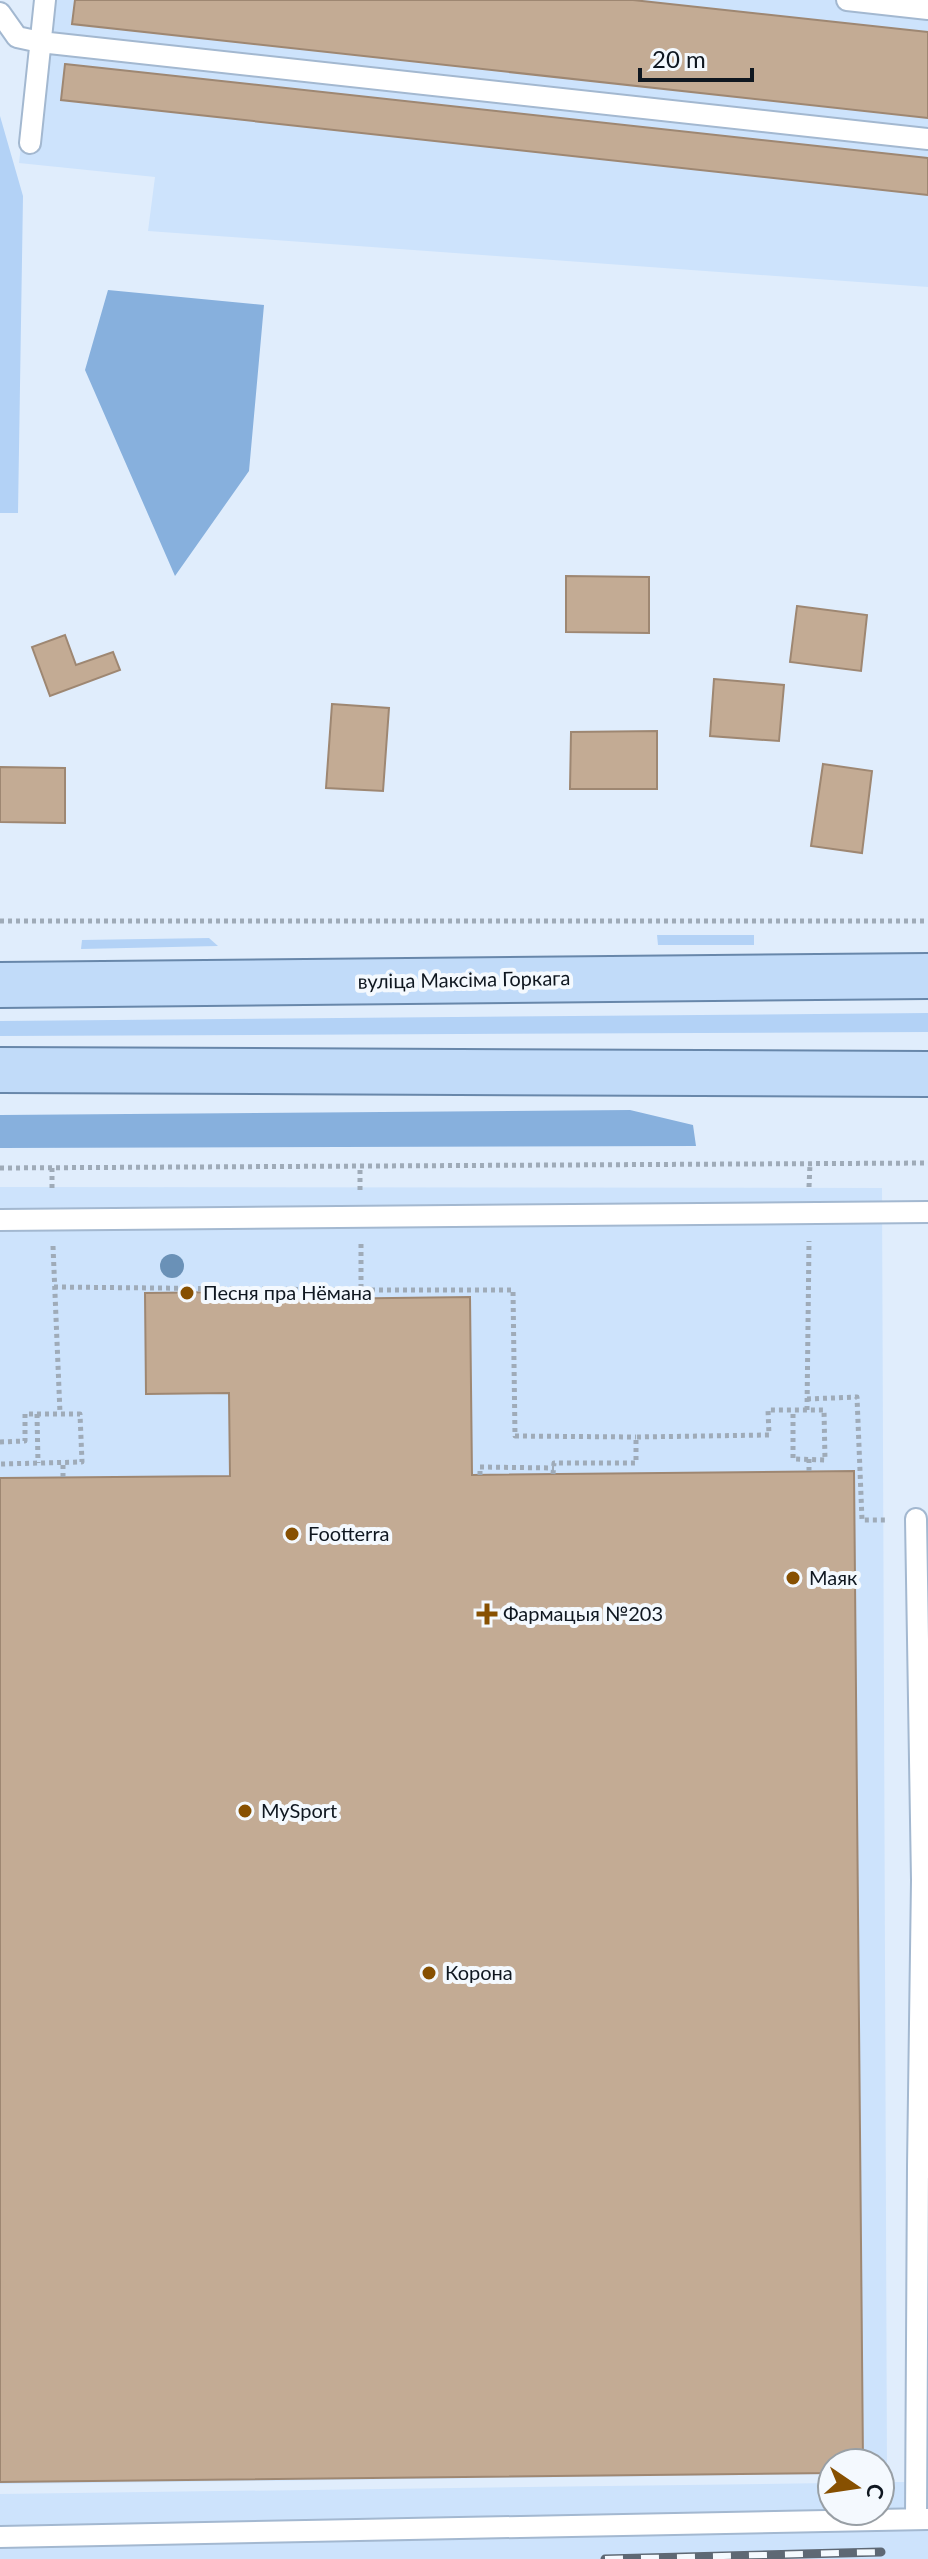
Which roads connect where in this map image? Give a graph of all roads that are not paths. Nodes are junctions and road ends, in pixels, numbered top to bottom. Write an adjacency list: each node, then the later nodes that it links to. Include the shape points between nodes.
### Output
1 (45, 0): 5 (lane)
2 (847, 0): 3 (lane)
3 (928, 9)
4 (0, 13): 5 (lane, via 17,37)
5 (40, 42): 6 (lane); 7 (lane)
6 (928, 139)
7 (30, 143)
8 (928, 976): 9 (main road, вуліца Максіма Горкага)
9 (0, 985)
10 (0, 1070): 11 (main road)
11 (928, 1074)
12 (928, 1212): 13 (lane)
13 (0, 1220)
14 (916, 1519): 15 (lane)
15 (925, 1880): 16 (lane)
16 (923, 2168): 17 (lane)
17 (922, 2519): 18 (lane)
18 (0, 2537)

